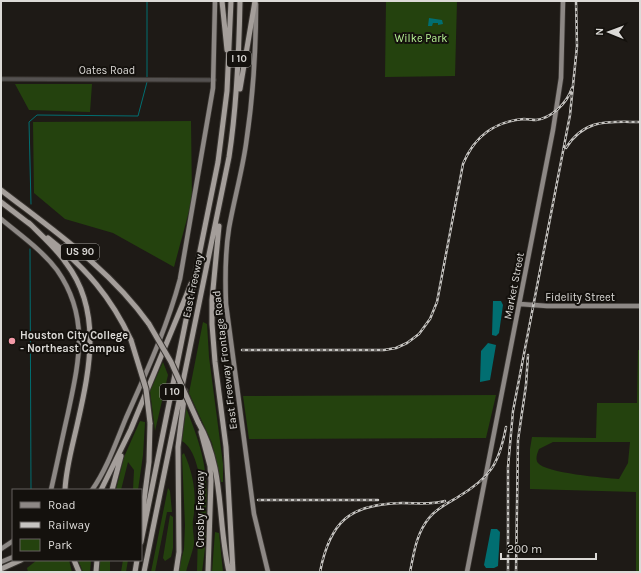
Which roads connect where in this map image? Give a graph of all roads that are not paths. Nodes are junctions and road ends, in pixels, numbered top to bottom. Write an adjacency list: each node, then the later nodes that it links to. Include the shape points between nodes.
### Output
1 (214, 1): 9 (main road)
2 (222, 1): 7 (highway)
3 (231, 1): 7 (highway, East Freeway / I 10)
4 (240, 1): 10 (highway, East Freeway / I 10)
5 (256, 1): 10 (highway); 46 (main road, East Freeway Frontage Road, via 251,108 229,227 225,285 254,514)
6 (563, 1): 17 (main road, Market Street, via 562,63 558,97)
7 (228, 77): 16 (highway, East Freeway / I 10, via 220,151)
8 (1, 79): 9 (street, Oates Road)
9 (214, 80): 24 (main road, via 183,265 172,309 110,456)
10 (235, 117): 12 (highway, East Freeway / I 10)
11 (1, 190): 20 (highway, Crosby Freeway / US 90, bridge, via 96,265 131,300 149,324 171,362)
12 (221, 199): 19 (highway, East Freeway / I 10); 45 (highway, via 212,324 226,447)
13 (1, 202): 15 (highway, US 90)
14 (1, 219): 22 (main road, via 39,251 56,270 65,283 78,318 80,345 76,375)
15 (29, 223): 23 (highway, via 63,258 74,275 84,299 90,330 88,370 67,468); 27 (highway, US 90, bridge, via 69,254 90,275 114,307 131,340 146,389 150,423 149,462)
16 (202, 243): 21 (highway, via 180,313); 28 (highway, East Freeway / I 10)
17 (520, 304): 18 (main road, Fidelity Street); 47 (main road, Market Street)
18 (640, 306)
19 (188, 358): 41 (highway, East Freeway / I 10); 42 (highway, via 178,462 179,552)
20 (205, 436): 43 (highway, Crosby Freeway / US 90, via 211,481); 44 (highway, via 218,480 224,548)
21 (127, 437): 25 (highway); 26 (highway)
22 (51, 489)
23 (65, 489)
24 (93, 489)
25 (101, 489)
26 (112, 489)
27 (142, 516)
28 (142, 537)
29 (12, 542): 30 (main road)
30 (1, 549)
31 (12, 557): 36 (main road)
32 (19, 561): 37 (highway)
33 (74, 561): 38 (highway)
34 (97, 561): 39 (highway)
35 (137, 561): 40 (highway)
36 (1, 562)
37 (1, 569)
38 (79, 572)
39 (96, 572)
40 (135, 572)
41 (144, 572)
42 (176, 572)
43 (208, 572)
44 (229, 572)
45 (233, 572)
46 (268, 572)
47 (467, 572)

